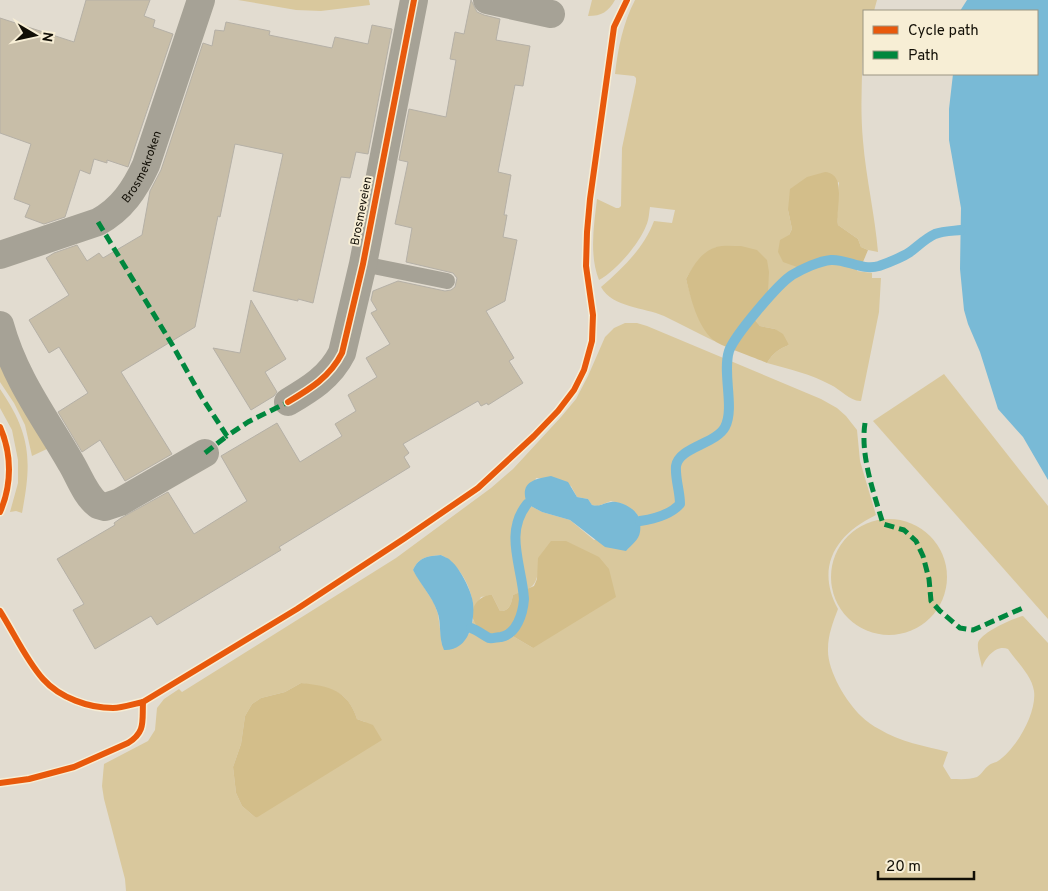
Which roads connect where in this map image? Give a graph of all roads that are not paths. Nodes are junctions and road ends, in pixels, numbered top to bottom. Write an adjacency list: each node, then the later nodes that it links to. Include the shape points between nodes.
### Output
1 (200, 0): 5 (street, Brosmekroken, via 146,164 125,201 98,222)
2 (414, 0): 6 (street, Brosmeveien)
3 (487, 0): 4 (street)
4 (551, 14)
5 (0, 256)
6 (362, 264): 7 (lane); 9 (street, Brosmeveien, via 347,334 336,366 318,383)
7 (447, 281)
8 (0, 325): 10 (street, via 20,379 98,506 120,502)
9 (288, 402)
10 (205, 453)

